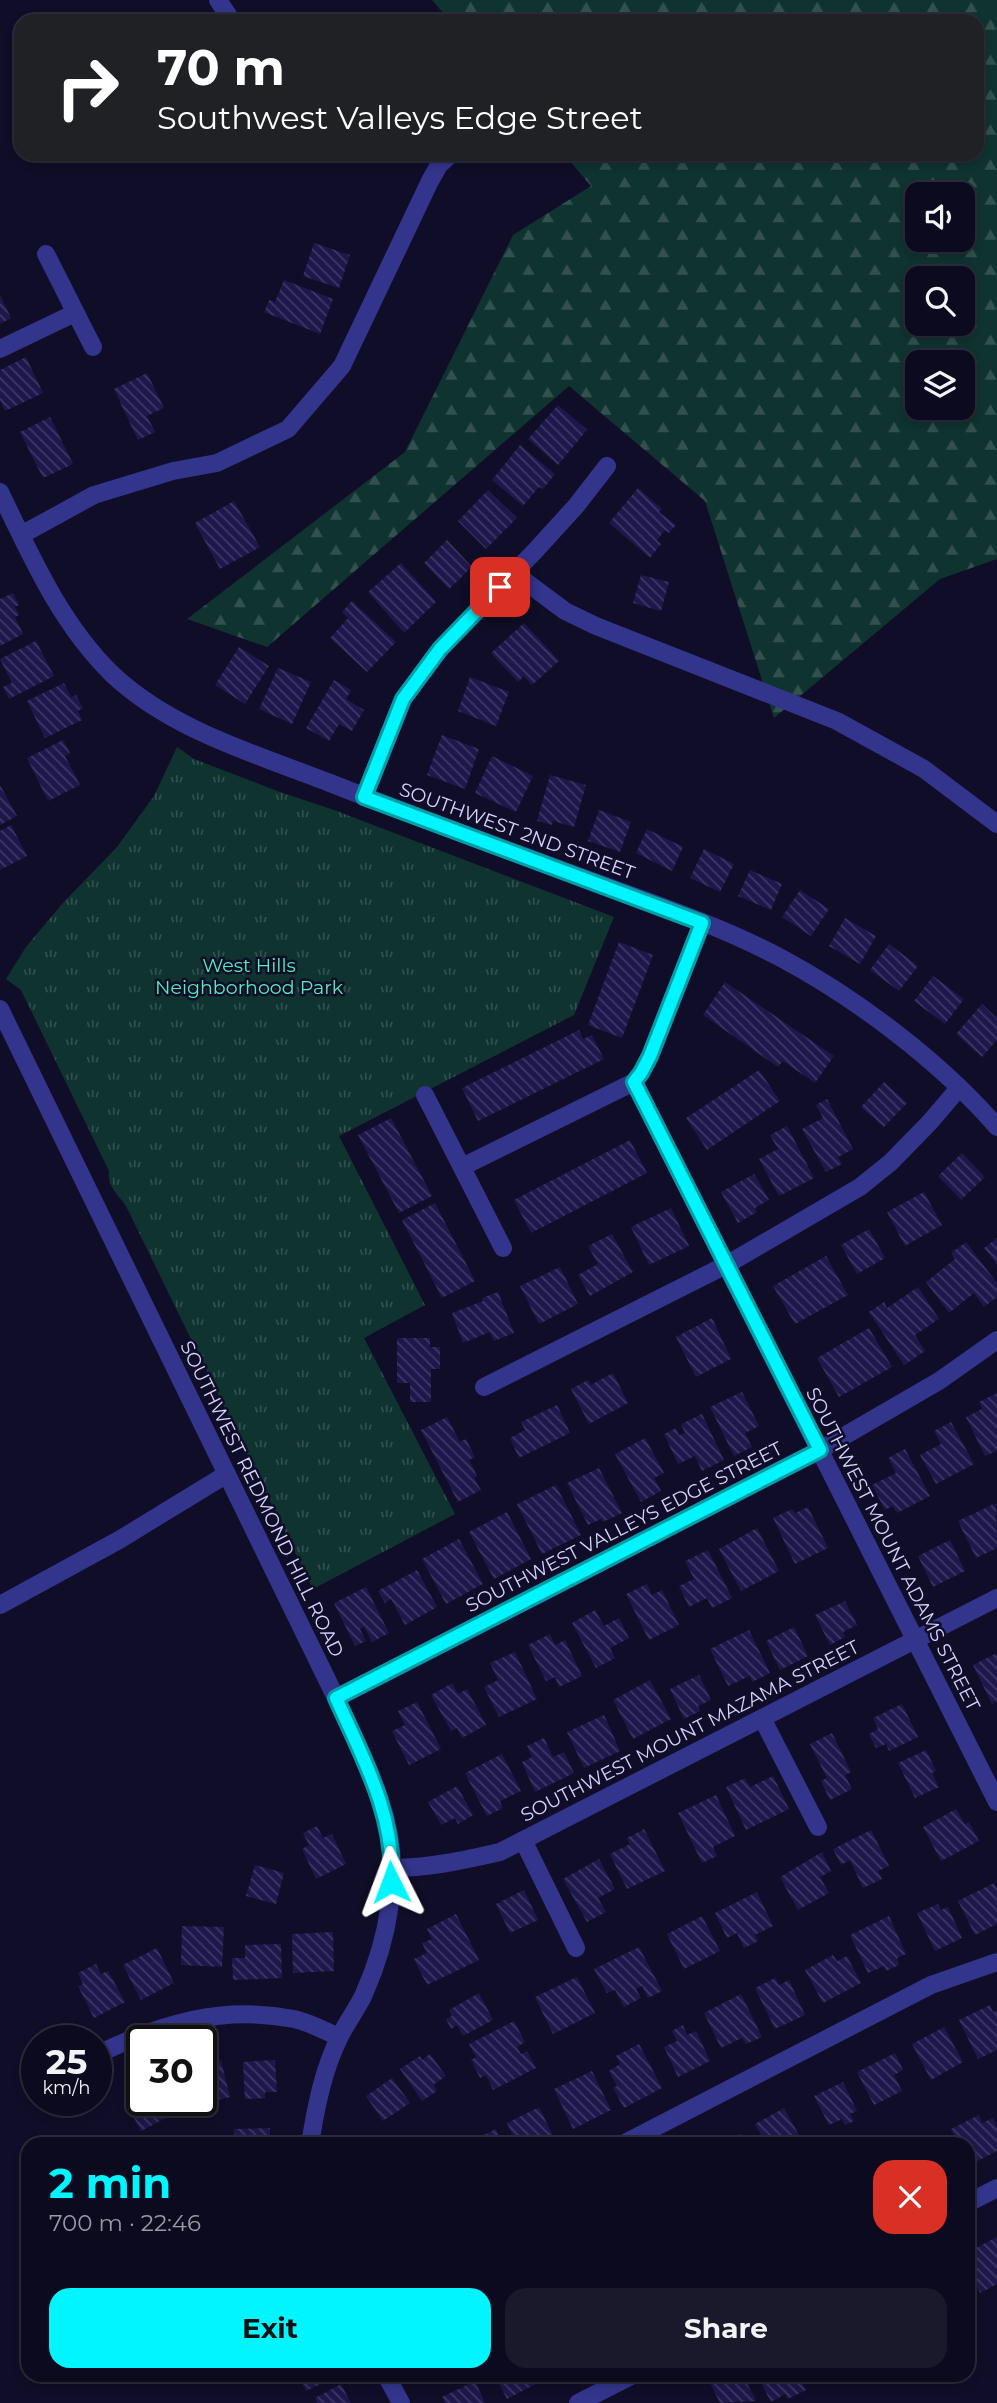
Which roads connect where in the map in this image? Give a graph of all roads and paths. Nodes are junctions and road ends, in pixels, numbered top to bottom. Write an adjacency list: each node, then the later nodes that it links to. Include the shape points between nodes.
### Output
1 (438, 161): 8 (street, via 342,366 288,429 217,463 94,495)
2 (46, 254): 3 (street)
3 (75, 313): 4 (street); 5 (street)
4 (93, 347)
5 (0, 349)
6 (607, 466): 9 (street)
7 (0, 492): 8 (street, SOUTHWEST 2ND STREET)
8 (21, 535): 10 (street, SOUTHWEST 2ND STREET, via 80,640 149,703 177,720)
9 (514, 573): 10 (street, via 440,649 403,699); 11 (street, via 565,611 596,626 837,721 924,769)
10 (364, 797): 12 (street, SOUTHWEST 2ND STREET)
11 (997, 824)
12 (702, 923): 14 (street, via 650,1056); 15 (street, SOUTHWEST 2ND STREET, via 780,958 859,1007)
13 (0, 1009): 24 (street, SOUTHWEST REDMOND HILL ROAD)
14 (634, 1082): 18 (street); 20 (street, SOUTHWEST MOUNT ADAMS STREET)
15 (959, 1088): 17 (street, SOUTHWEST 2ND STREET); 20 (street, via 899,1154 860,1187)
16 (425, 1095): 18 (street)
17 (997, 1127)
18 (462, 1167): 19 (street)
19 (503, 1248)
20 (726, 1265): 22 (street); 23 (street, SOUTHWEST MOUNT ADAMS STREET)
21 (997, 1340): 23 (street, SOUTHWEST VALLEYS EDGE STREET, via 939,1381)
22 (484, 1387)
23 (820, 1450): 27 (street, SOUTHWEST MOUNT ADAMS STREET); 28 (street, SOUTHWEST VALLEYS EDGE STREET)
24 (227, 1474): 26 (street); 28 (street, SOUTHWEST REDMOND HILL ROAD)
25 (997, 1598): 27 (street, SOUTHWEST MOUNT MAZAMA STREET)
26 (0, 1605)
27 (915, 1639): 29 (street, SOUTHWEST MOUNT MAZAMA STREET); 30 (street, SOUTHWEST MOUNT ADAMS STREET)
28 (336, 1698): 33 (street, SOUTHWEST REDMOND HILL ROAD, via 386,1818)
29 (762, 1718): 31 (street); 32 (street, SOUTHWEST MOUNT MAZAMA STREET)
30 (997, 1802)
31 (818, 1827)
32 (523, 1840): 33 (street, SOUTHWEST MOUNT MAZAMA STREET, via 468,1860); 34 (street)
33 (393, 1868): 36 (street, SOUTHWEST REDMOND HILL ROAD, via 384,1936 363,1994)
34 (576, 1948)
35 (997, 1962): 39 (street, via 931,1985)
36 (339, 2037): 37 (street, via 296,2019 255,2014 207,2017 160,2027); 38 (street, SOUTHWEST REDMOND HILL ROAD, via 322,2081)
37 (112, 2048)
38 (311, 2137)
39 (637, 2137)
40 (997, 2188): 41 (street)
41 (975, 2199)
42 (390, 2382): 44 (street)
43 (619, 2382): 45 (street)
44 (401, 2403)
45 (578, 2403)

